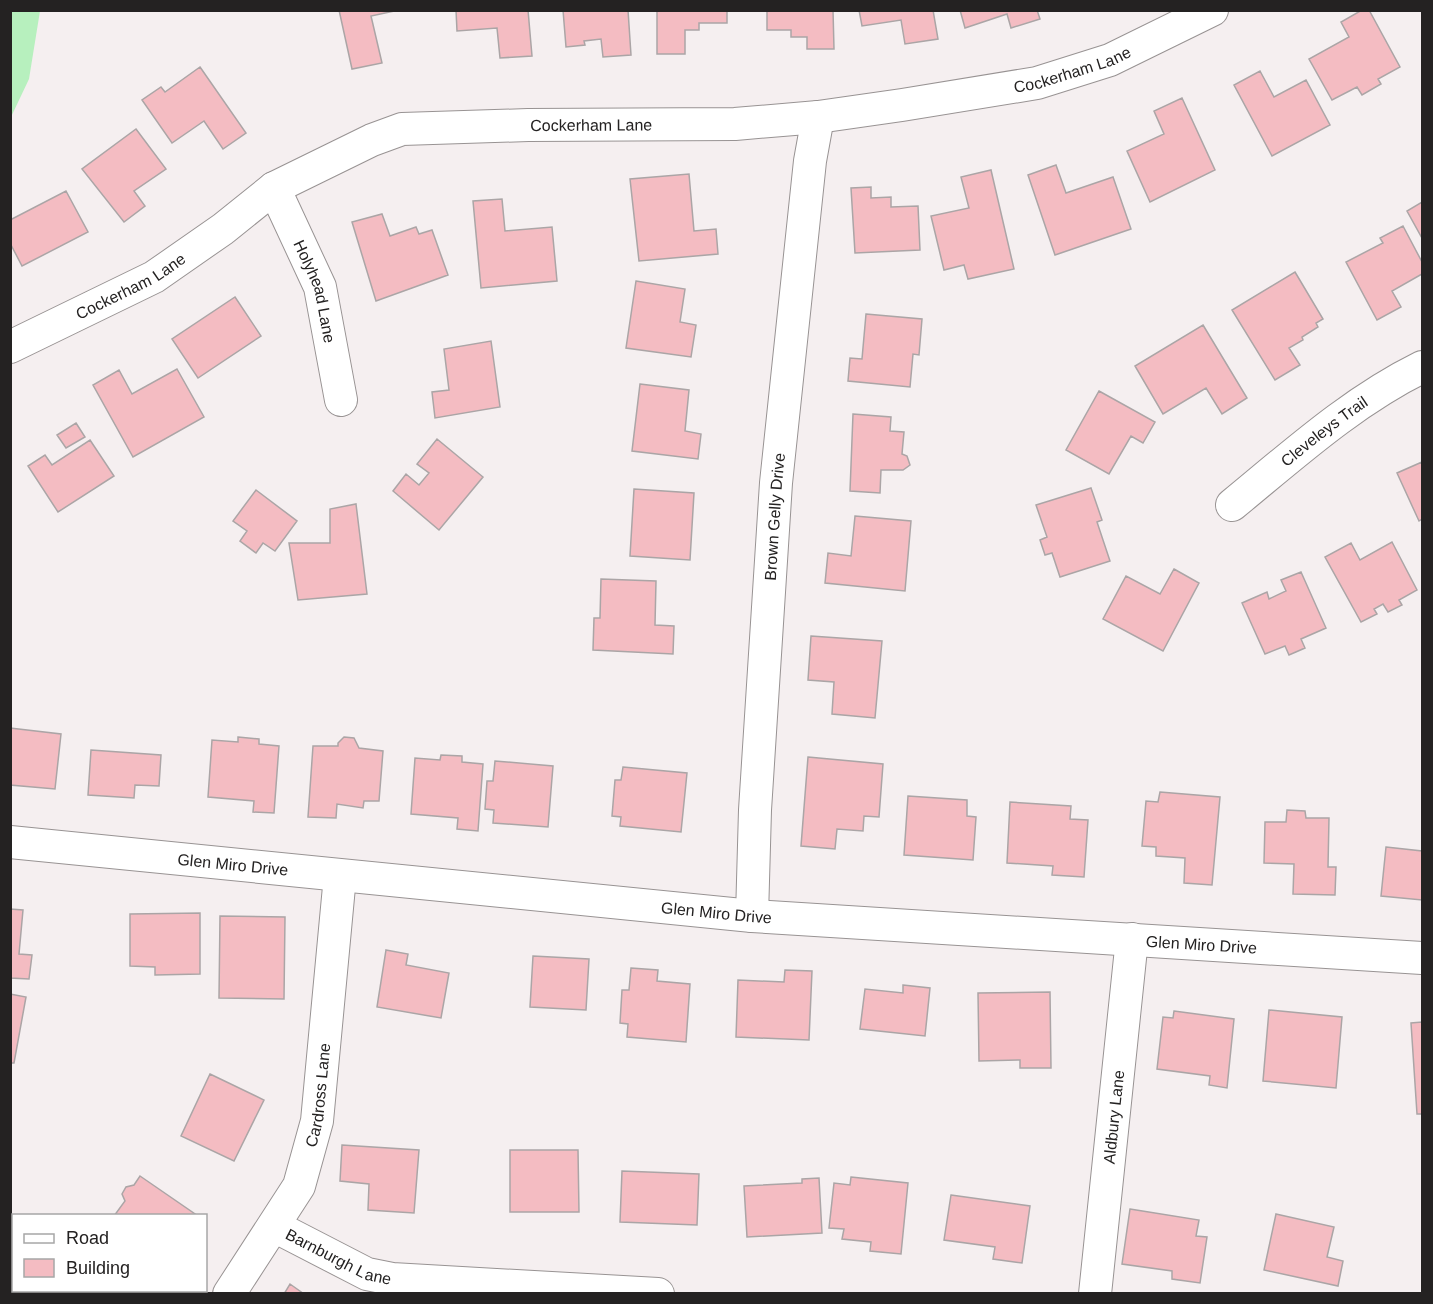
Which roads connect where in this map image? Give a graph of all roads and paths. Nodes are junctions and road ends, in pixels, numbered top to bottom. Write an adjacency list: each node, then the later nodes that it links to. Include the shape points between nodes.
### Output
1 (1212, 10): 2 (street, Cockerham Lane, via 1110,60 1037,83)
2 (818, 117): 3 (street, Cockerham Lane, via 735,124 402,129); 10 (street, Brown Gelly Drive, via 776,483)
3 (274, 188): 4 (street, Cockerham Lane, via 154,277); 6 (street, Holyhead Lane, via 320,287)
4 (10, 346)
5 (1422, 367): 7 (street, Cleveleys Trail, via 1341,416)
6 (341, 400)
7 (1232, 505)
8 (10, 842): 9 (street, Glen Miro Drive)
9 (340, 876): 10 (street, Glen Miro Drive); 13 (street, Cardross Lane, via 317,1121 299,1186)
10 (752, 916): 11 (street, Glen Miro Drive)
11 (1132, 939): 12 (street, Glen Miro Drive); 16 (street, Aldbury Lane)
12 (1422, 958)
13 (274, 1226): 14 (street, Cardross Lane); 15 (street, Barnburgh Lane, via 367,1274 392,1279)
14 (229, 1293)
15 (658, 1293)
16 (1095, 1293)

